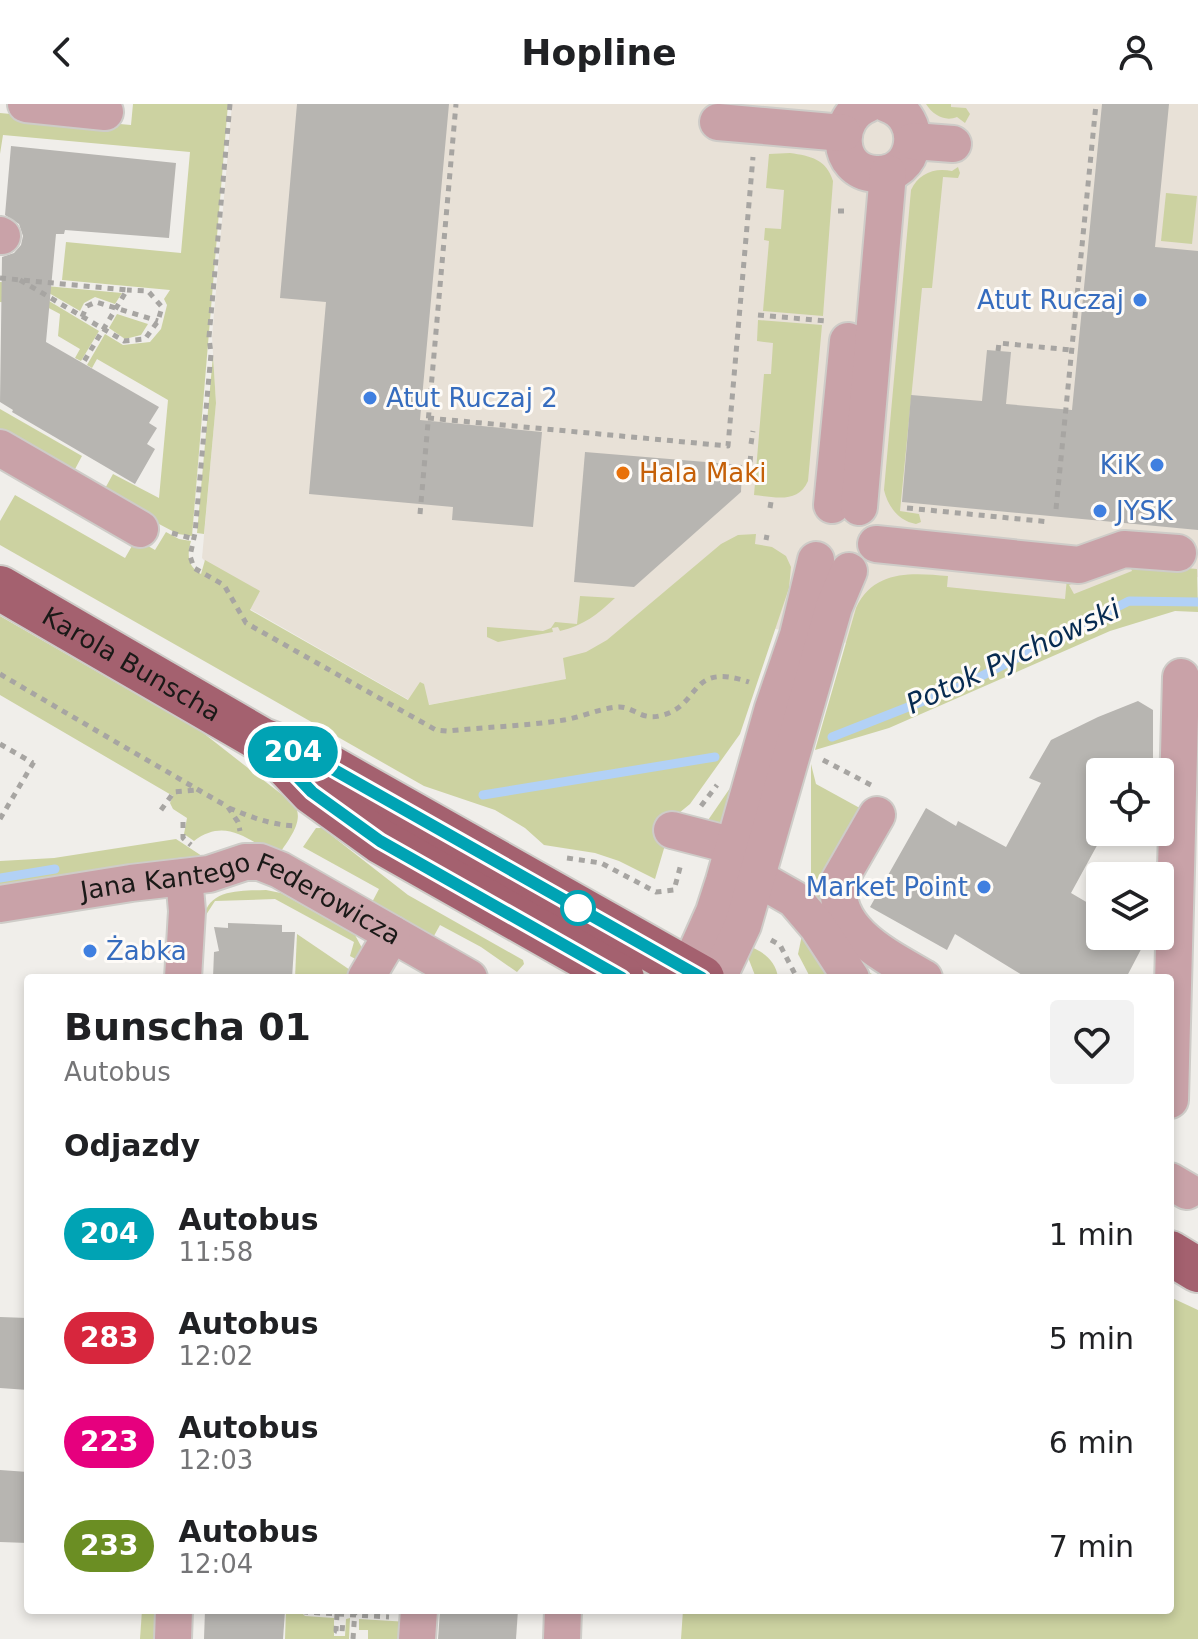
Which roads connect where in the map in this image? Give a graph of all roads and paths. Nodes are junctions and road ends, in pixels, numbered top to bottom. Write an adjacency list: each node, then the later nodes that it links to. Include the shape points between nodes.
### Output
1 (26, 104): 5 (street)
2 (230, 104): 43 (path, via 190,556 194,568 224,585 246,623 436,730 562,720 621,707 642,716 660,716 680,705 702,681 716,676)
3 (456, 104): 25 (path)
4 (1096, 104): 22 (path)
5 (105, 112)
6 (880, 113): 7 (street); 8 (street); 10 (street, via 905,161); 10 (street, via 842,145 855,166)
7 (718, 122)
8 (953, 144)
9 (761, 150): 25 (path, via 753,154 728,446)
10 (876, 172): 31 (street)
11 (838, 211): 12 (path)
12 (847, 211)
13 (0, 278): 14 (path)
14 (20, 280): 15 (path); 18 (path)
15 (127, 290): 16 (path); 19 (path, via 148,291 162,307)
16 (116, 308): 18 (path, via 96,302); 19 (path); 21 (path)
17 (758, 315): 20 (path)
18 (82, 317): 21 (path)
19 (158, 321): 21 (path, via 145,339 124,341)
20 (828, 321)
21 (103, 330): 24 (path)
22 (1071, 350): 23 (path, via 999,343); 33 (path)
23 (998, 351)
24 (83, 363)
25 (428, 418): 34 (path)
26 (753, 431): 27 (path)
27 (751, 444)
28 (0, 448): 36 (street, via 84,480)
29 (751, 452): 30 (path)
30 (750, 462)
31 (846, 506): 37 (street, via 874,523); 39 (street, via 817,515 809,530 809,545)
32 (907, 508): 35 (path)
33 (1056, 509)
34 (420, 514)
35 (1050, 522)
36 (140, 529)
37 (876, 544): 38 (street, via 1079,565 1124,549); 39 (street, via 864,564)
38 (1178, 553)
39 (832, 566): 55 (street, via 798,635); 59 (street, via 834,607)
40 (0, 588): 44 (main road, Karola Bunscha)
41 (0, 674): 48 (path)
42 (1181, 677): 71 (street)
43 (762, 686)
44 (262, 740): 65 (main road, Karola Bunscha, via 312,792 380,841); 66 (main road, Karola Bunscha, via 322,763)
45 (0, 744): 52 (path, via 34,761)
46 (820, 758): 49 (path)
47 (725, 776): 54 (path)
48 (202, 792): 50 (path); 51 (path, via 174,792)
49 (878, 802): 70 (street, via 837,893 867,944)
50 (228, 807): 53 (path, via 278,825); 57 (path, via 240,833)
51 (161, 810)
52 (0, 819)
53 (304, 826)
54 (680, 832): 55 (street); 56 (path, via 674,890 656,892 601,863)
55 (734, 846): 67 (street)
56 (556, 856)
57 (237, 863): 58 (street, Jana Kantego Federowicza); 61 (street, Jana Kantego Federowicza, via 267,863)
58 (184, 877): 60 (street, Jana Kantego Federowicza); 62 (street)
59 (757, 878): 68 (street, via 743,925); 69 (street, via 794,899)
60 (0, 904)
61 (392, 934): 63 (street); 64 (street, Jana Kantego Federowicza)
62 (183, 974)
63 (368, 974)
64 (462, 974)
65 (615, 974)
66 (695, 974)
67 (699, 974)
68 (701, 974)
69 (848, 974)
70 (917, 974)
71 (1173, 974)
72 (174, 1614): 79 (street)
73 (337, 1614): 77 (path, via 336,1631 342,1632)
74 (354, 1614): 80 (path)
75 (367, 1614): 78 (path)
76 (563, 1614): 81 (street)
77 (343, 1620)
78 (418, 1622)
79 (173, 1639)
80 (353, 1639)
81 (562, 1639)

